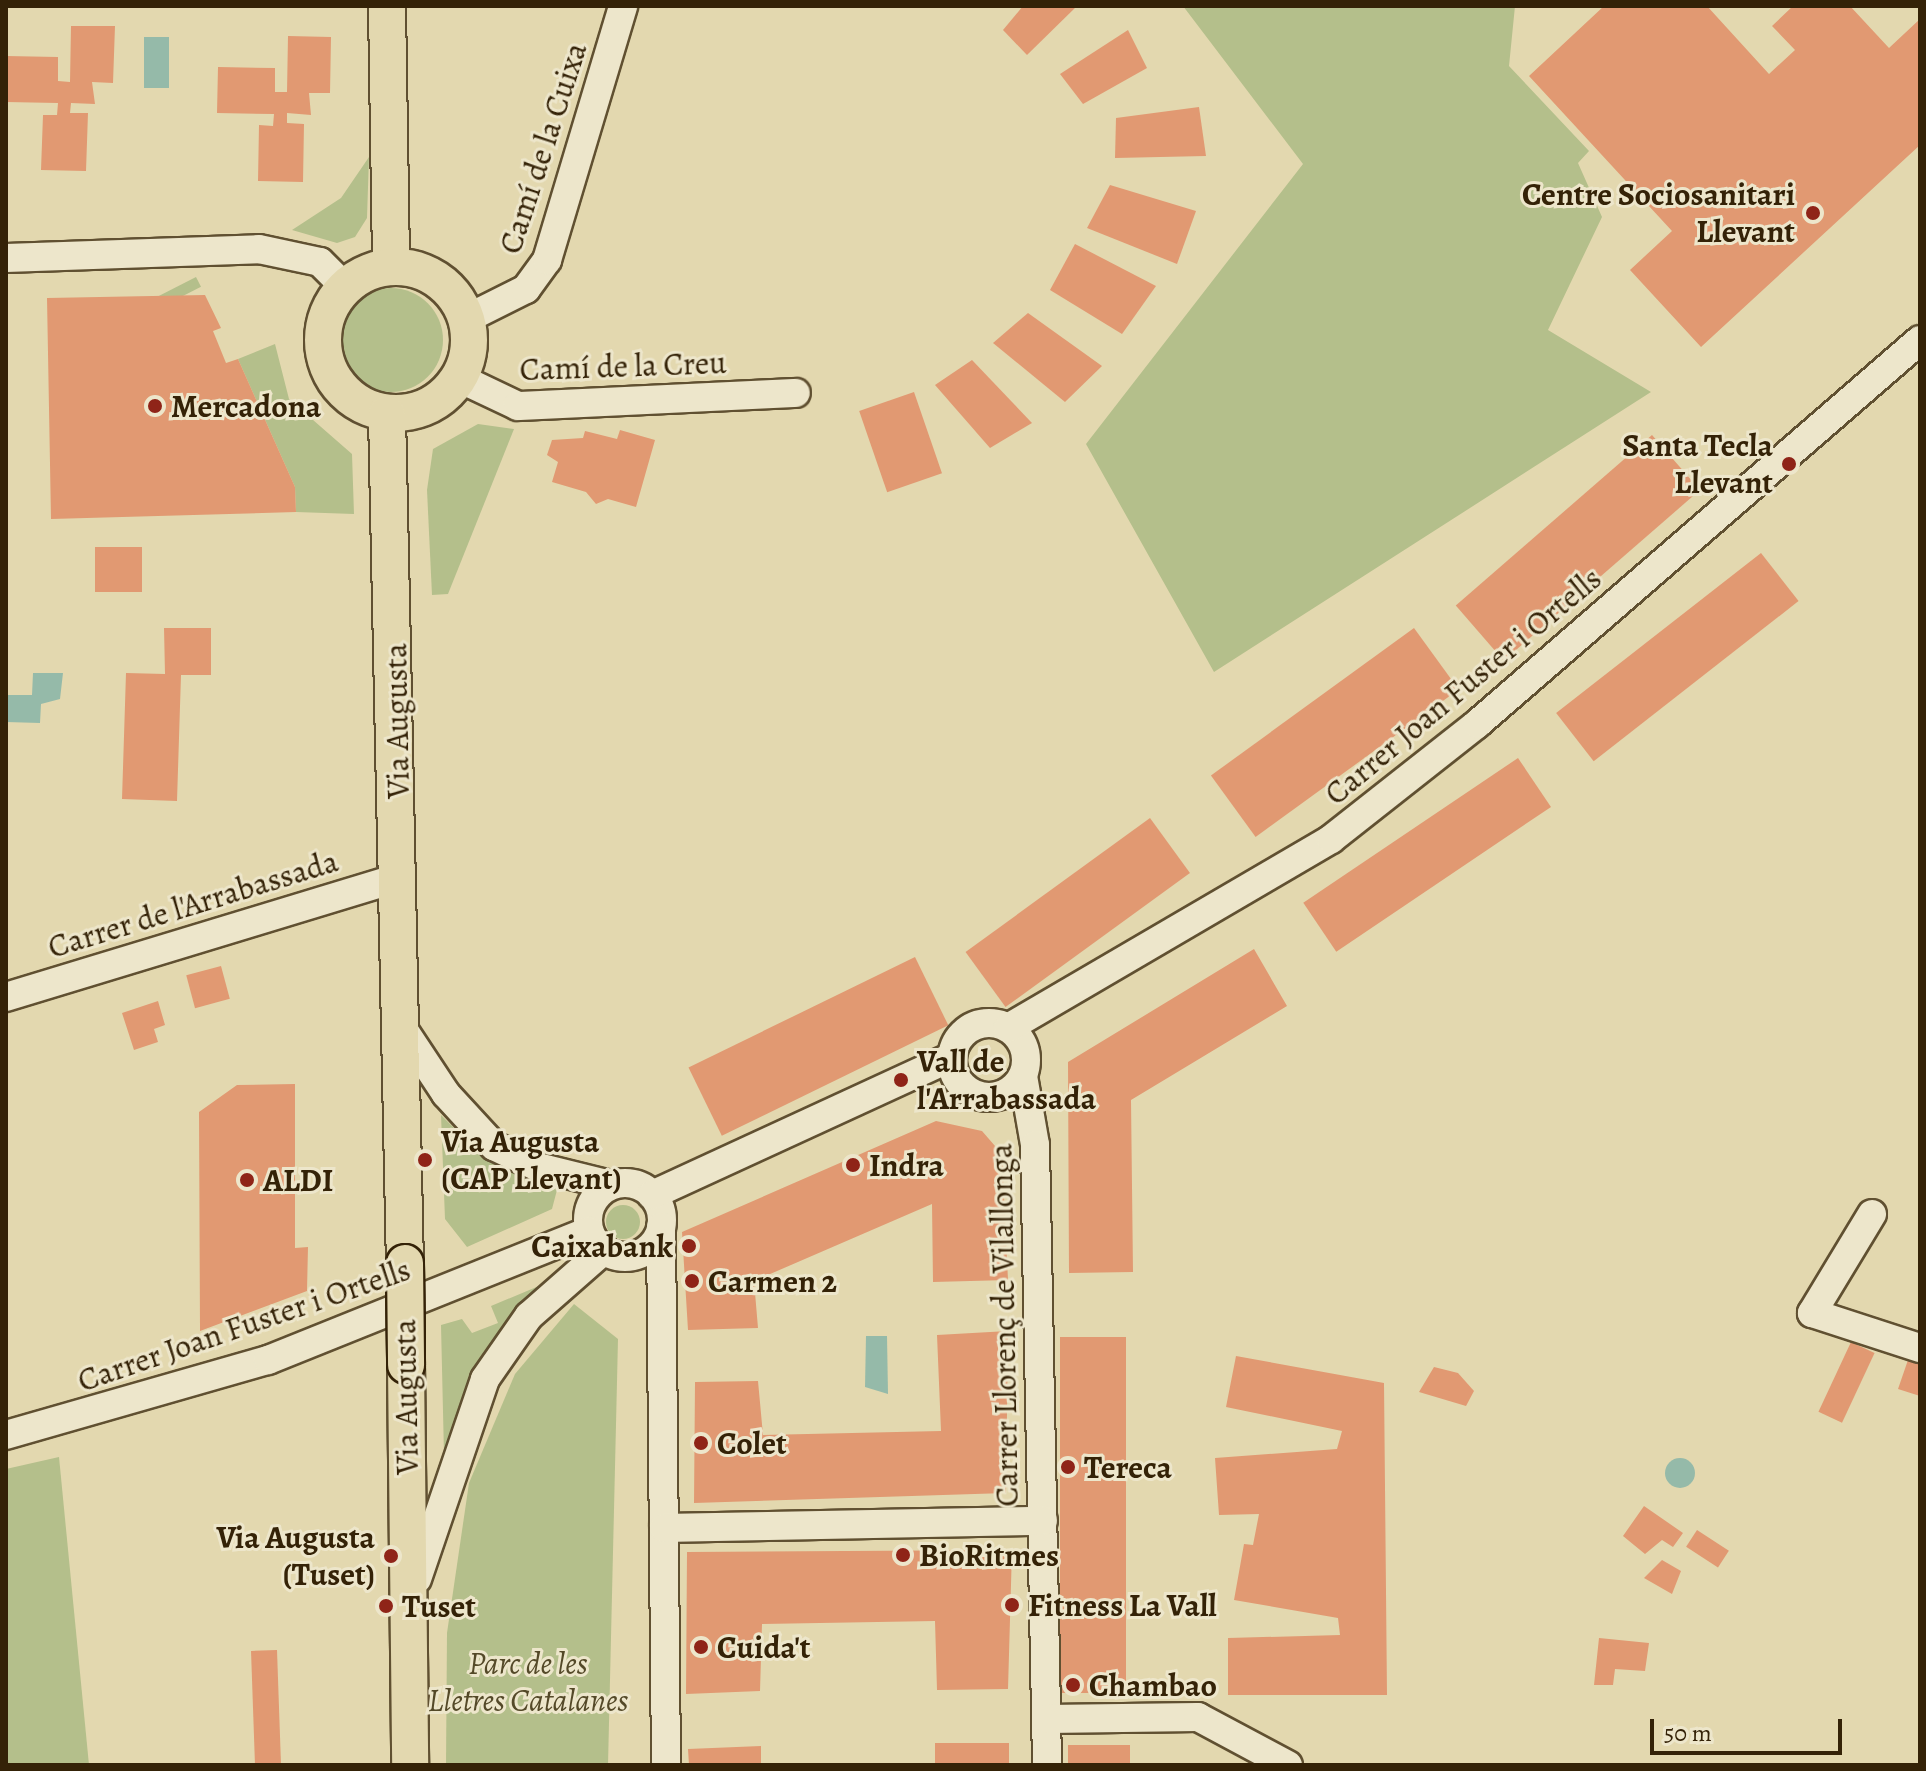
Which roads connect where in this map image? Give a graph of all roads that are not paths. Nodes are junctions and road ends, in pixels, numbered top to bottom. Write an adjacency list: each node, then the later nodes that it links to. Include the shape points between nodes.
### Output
1 (387, 6): 4 (main road)
2 (623, 6): 6 (street, Camí de la Cuixa, via 547,260 526,289)
3 (6, 258): 5 (street, via 259,249 320,262)
4 (391, 267): 5 (main road); 6 (main road, via 443,283)
5 (345, 287): 10 (main road, via 325,321 324,357 346,395)
6 (466, 319): 8 (main road, via 469,344)
7 (1920, 340): 13 (street, Carrer Joan Fuster i Ortells, via 1477,724 1331,839)
8 (459, 378): 9 (street, Camí de la Creu, via 518,406); 10 (main road, via 432,404)
9 (796, 393)
10 (387, 414): 11 (main road, Via Augusta, via 393,470)
11 (400, 877): 12 (street, Carrer de l'Arrabassada); 14 (main road, Via Augusta)
12 (6, 997)
13 (1008, 1028): 15 (street, via 972,1027); 16 (street, via 1025,1048)
14 (403, 1029): 17 (street, via 446,1094 494,1146 538,1167); 28 (main road, Via Augusta, bridge)
15 (950, 1058): 16 (street, via 956,1079 977,1096 999,1097); 18 (street)
16 (1023, 1076): 26 (street, Carrer Llorenç de Vilallonga, via 1035,1145)
17 (611, 1185): 18 (street, via 637,1184); 21 (street, via 589,1208)
18 (652, 1195): 20 (street)
19 (1872, 1214): 24 (street, via 1812,1313)
20 (661, 1227): 22 (street); 23 (street, via 667,1263)
21 (597, 1240): 22 (street); 25 (street, Carrer Joan Fuster i Ortells, via 268,1360); 28 (street, via 529,1316 485,1379 460,1436)
22 (634, 1255): 23 (street)
23 (661, 1319): 27 (street)
24 (1920, 1348)
25 (6, 1435)
26 (1043, 1521): 27 (street); 29 (street, Carrer Llorenç de Vilallonga)
27 (664, 1528): 31 (street)
28 (410, 1607): 30 (main road, Via Augusta)
29 (1047, 1719): 32 (street, Carrer Llorenç de Vilallonga); 33 (street, via 1198,1717)
30 (410, 1765)
31 (666, 1765)
32 (1047, 1765)
33 (1288, 1765)

